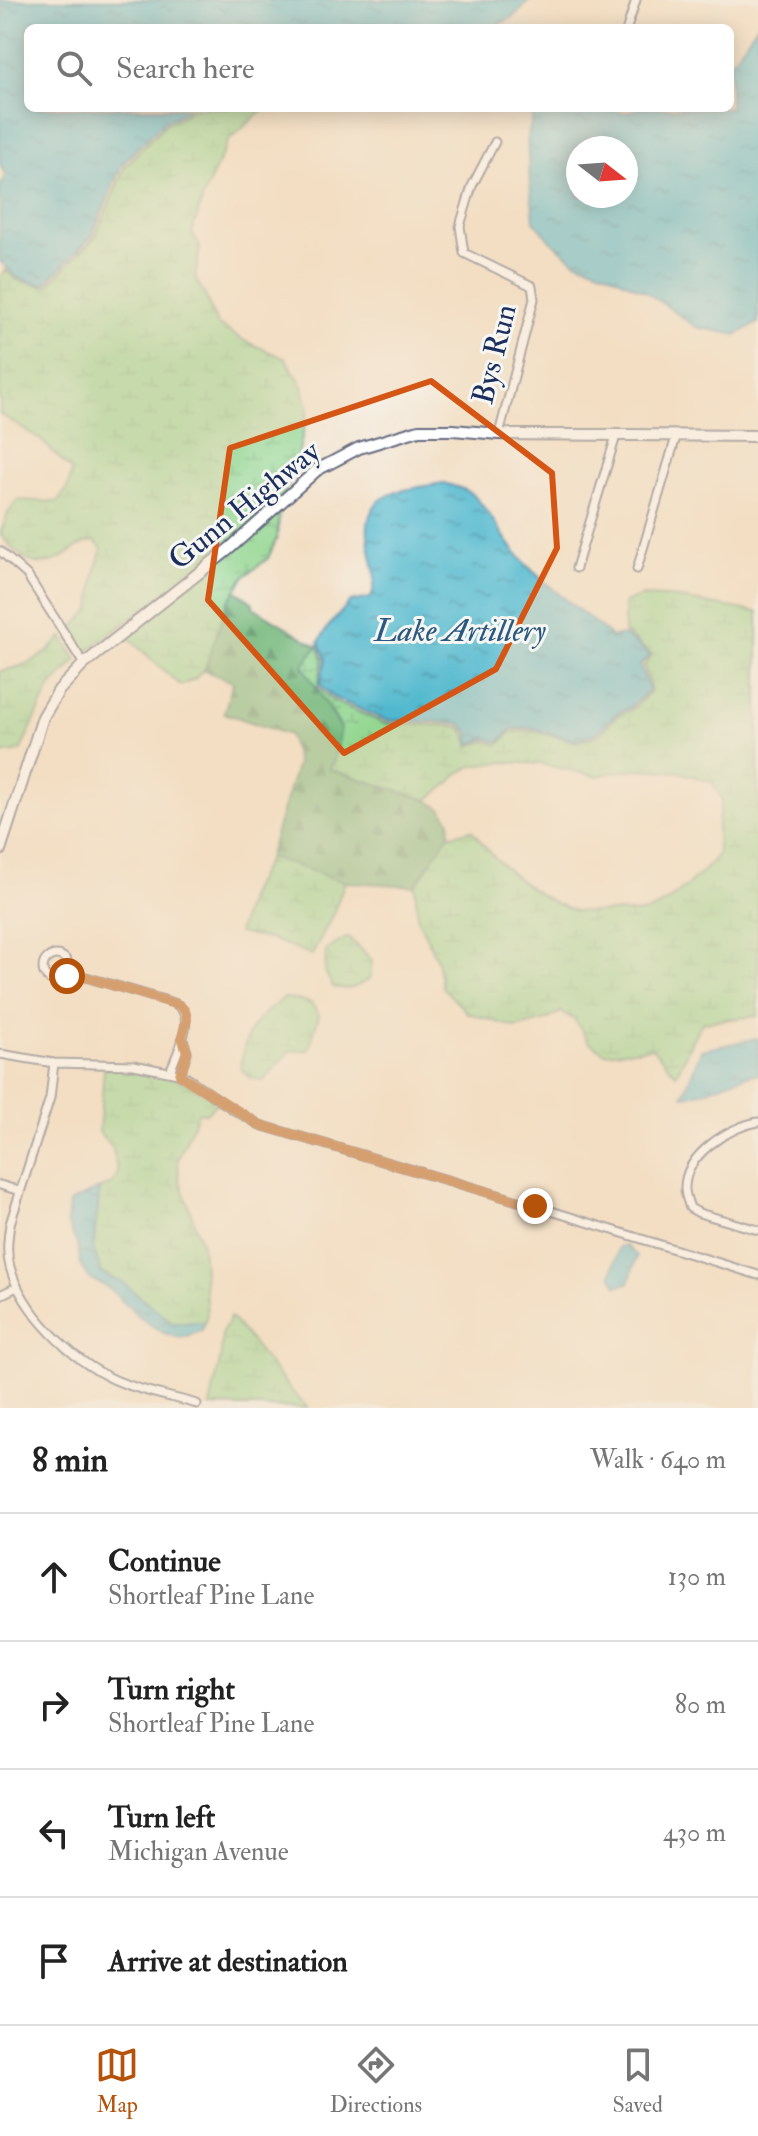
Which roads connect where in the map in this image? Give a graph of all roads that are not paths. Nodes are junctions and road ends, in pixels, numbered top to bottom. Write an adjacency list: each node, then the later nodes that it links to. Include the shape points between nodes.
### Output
1 (636, 0): 2 (street)
2 (628, 24)
3 (495, 142): 4 (street, Bys Run, via 472,186 460,226 464,253 532,286 534,299)
4 (499, 434): 5 (main road, Gunn Highway); 11 (main road, Gunn Highway, via 419,430 359,448 317,470 229,549)
5 (616, 436): 7 (main road, Gunn Highway); 9 (street)
6 (758, 436): 7 (main road, Gunn Highway)
7 (676, 437): 10 (street)
8 (0, 551): 11 (street, via 27,575)
9 (576, 568)
10 (637, 569)
11 (84, 664): 12 (main road, Gunn Highway, via 43,717)
12 (0, 850)
13 (69, 972): 14 (street, via 179,1005 187,1019)
14 (182, 1037): 17 (street); 18 (street, via 187,1052)
15 (0, 1054): 16 (street)
16 (54, 1063): 17 (street, via 134,1065); 21 (street, via 50,1098)
17 (170, 1072): 18 (street)
18 (180, 1075): 23 (street, via 260,1125)
19 (758, 1122): 22 (street, via 731,1130 708,1148 694,1163 684,1187 690,1208)
20 (0, 1185): 21 (street)
21 (20, 1191): 24 (street, via 7,1244)
22 (758, 1230)
23 (758, 1275)
24 (17, 1287): 25 (street); 26 (street, via 29,1307 90,1367)
25 (0, 1295)
26 (197, 1404)

